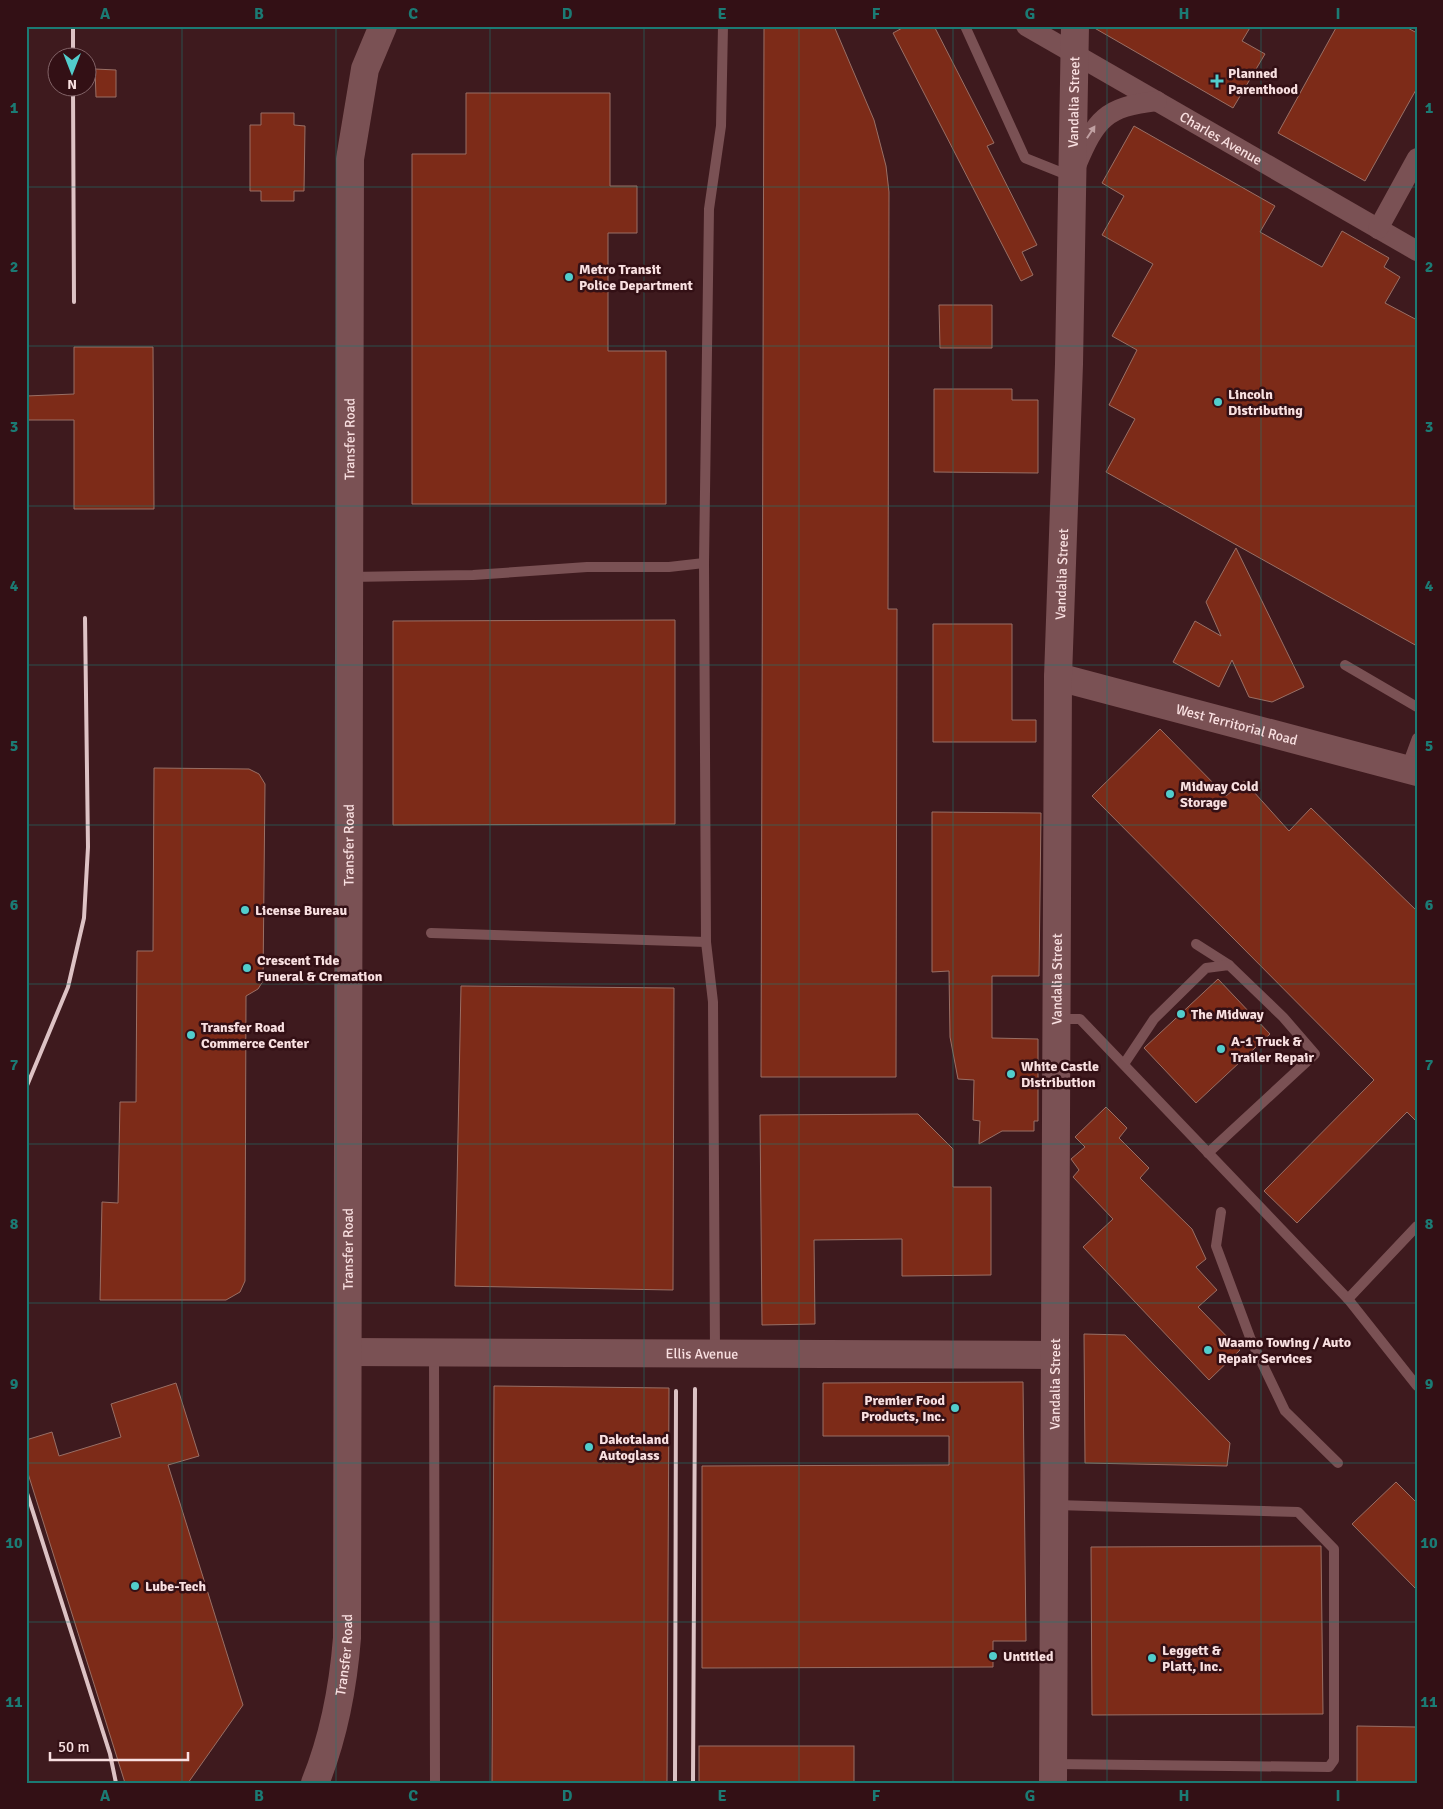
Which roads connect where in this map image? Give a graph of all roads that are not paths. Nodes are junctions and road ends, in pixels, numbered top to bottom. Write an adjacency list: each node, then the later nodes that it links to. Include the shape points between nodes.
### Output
1 (383, 26): 12 (street, Transfer Road, via 365,69 350,158)
2 (723, 26): 11 (lane, via 721,126 709,208)
3 (965, 26): 8 (lane, via 1026,158)
4 (1026, 26): 5 (street, Charles Avenue)
5 (1074, 39): 6 (street, Charles Avenue); 8 (street, Vandalia Street)
6 (1157, 101): 8 (street, Vandalia Street, one-way to 6, via 1087,139 1107,115 1138,103); 9 (street, Charles Avenue)
7 (1417, 158): 9 (street)
8 (1071, 176): 14 (street, Vandalia Street, via 1069,364)
9 (1378, 229): 10 (street, Charles Avenue)
10 (1417, 251)
11 (704, 563): 12 (lane, via 473,575); 19 (lane)
12 (348, 577): 28 (street, Transfer Road)
13 (1345, 665): 15 (lane)
14 (1058, 676): 17 (street, West Territorial Road); 22 (street, Vandalia Street)
15 (1417, 707)
16 (1417, 738): 17 (lane)
17 (1411, 770)
18 (431, 933): 19 (lane)
19 (706, 942): 30 (lane, via 713,1002)
20 (1196, 944): 21 (lane)
21 (1229, 965): 23 (lane, via 1206,968 1154,1019); 24 (lane, via 1283,1017 1315,1054)
22 (1056, 1019): 23 (lane, via 1080,1019); 31 (street, Vandalia Street)
23 (1124, 1064): 24 (lane)
24 (1208, 1153): 27 (lane)
25 (1221, 1212): 33 (lane, via 1216,1246 1251,1340 1285,1412)
26 (1417, 1226): 27 (lane)
27 (1348, 1300): 32 (lane)
28 (348, 1352): 29 (street, Ellis Avenue); 36 (street, Transfer Road, via 344,1679 336,1718)
29 (434, 1353): 30 (street, Ellis Avenue); 37 (lane)
30 (715, 1354): 31 (street, Ellis Avenue)
31 (1055, 1355): 34 (street, Vandalia Street)
32 (1417, 1386)
33 (1338, 1463)
34 (1054, 1505): 35 (street, Vandalia Street); 35 (lane, via 1298,1512 1334,1549 1334,1760 1329,1767)
35 (1052, 1773)
36 (315, 1783)
37 (435, 1783)

